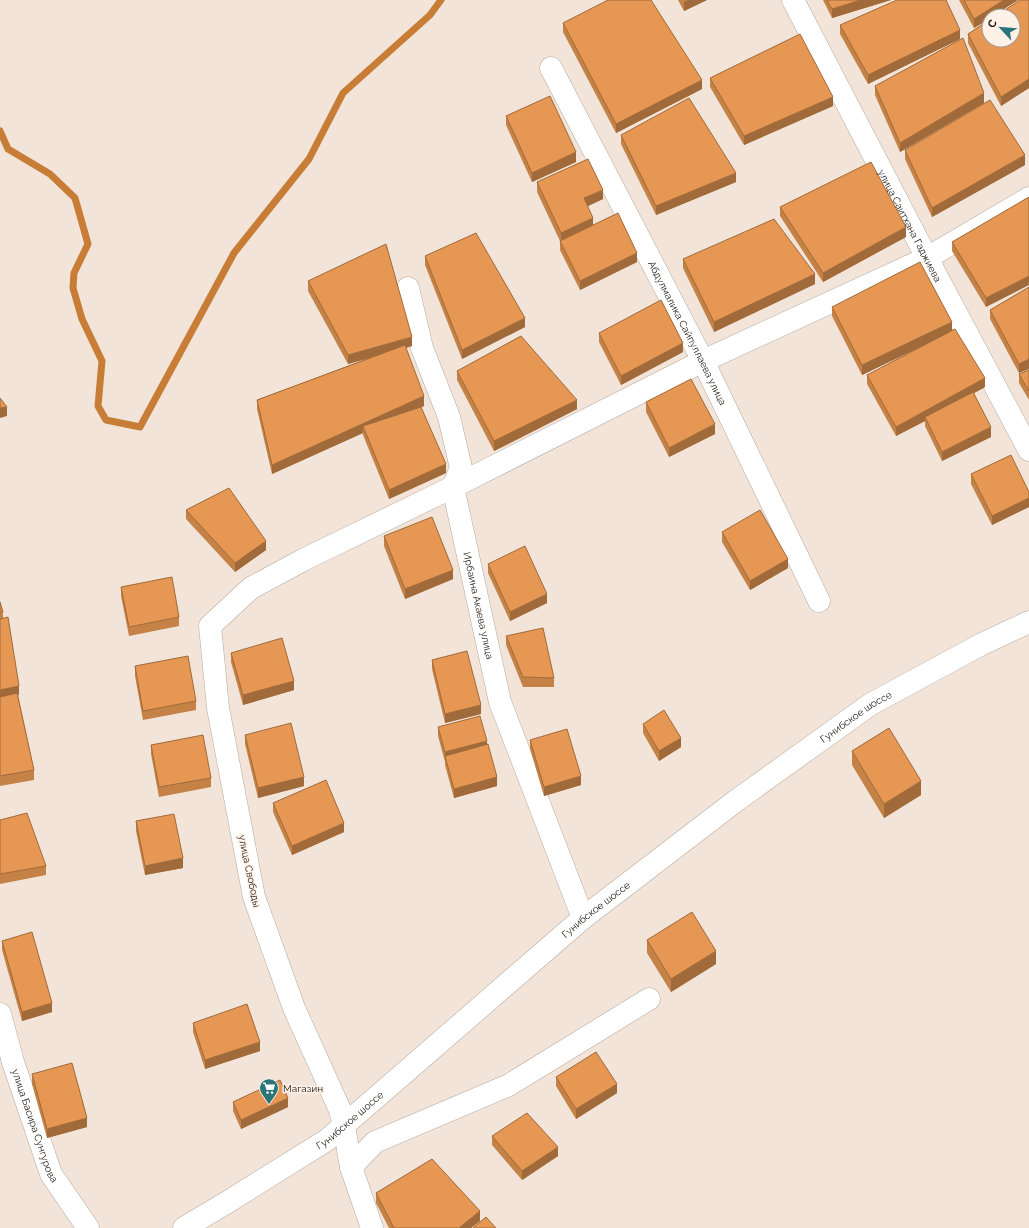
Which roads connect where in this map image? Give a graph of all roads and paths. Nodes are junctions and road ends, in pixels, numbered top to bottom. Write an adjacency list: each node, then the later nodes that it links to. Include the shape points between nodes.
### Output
1 (793, 0): 4 (street, улица Саитхана Гаджиева)
2 (551, 68): 6 (street, Абдулмалика Сайпуллаева улица)
3 (1029, 198): 4 (street)
4 (927, 258): 6 (street); 7 (street, улица Саитхана Гаджиева)
5 (408, 288): 8 (street, via 422,348 449,417 461,468)
6 (703, 361): 8 (street); 9 (street, Абдулмалика Сайпуллаева улица)
7 (1029, 450)
8 (453, 487): 11 (street, Ирбаина Акаева улица, via 500,702); 14 (street, улица Свободы, via 251,588 210,626 218,708 254,897 294,1008 340,1110)
9 (819, 601)
10 (1029, 622): 11 (street, Гунибское шоссе, via 982,644 871,704 737,800)
11 (583, 918): 14 (street, Гунибское шоссе)
12 (649, 1000): 15 (street, via 509,1085 375,1142)
13 (0, 1014): 16 (street, улица Басира Сунгурова, via 13,1062 51,1174)
14 (344, 1126): 15 (street, улица Свободы); 17 (street, Гунибское шоссе, via 307,1153)
15 (351, 1167): 18 (street, улица Свободы)
16 (88, 1228)
17 (184, 1228)
18 (372, 1228)

